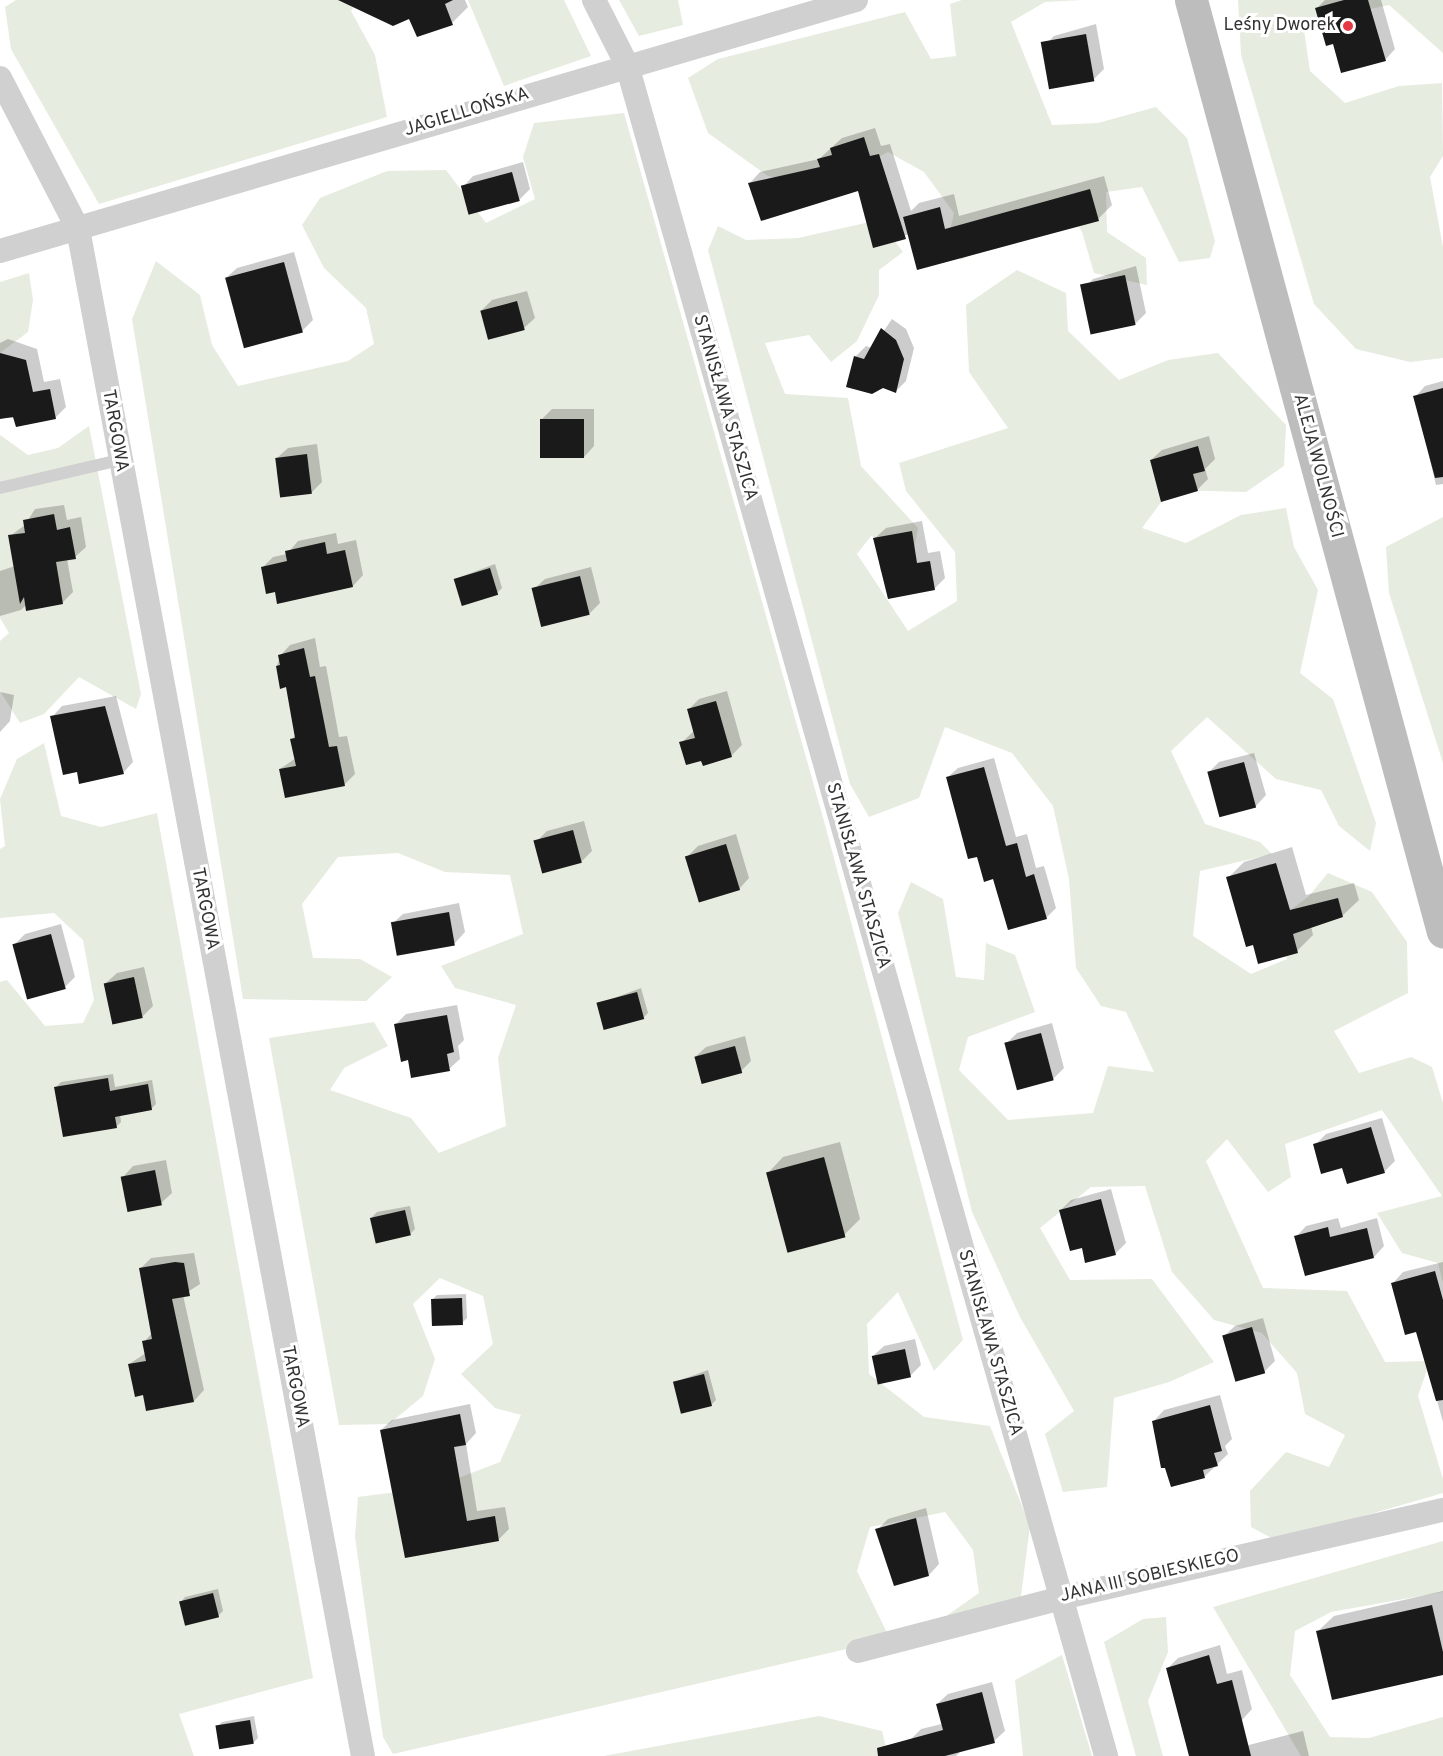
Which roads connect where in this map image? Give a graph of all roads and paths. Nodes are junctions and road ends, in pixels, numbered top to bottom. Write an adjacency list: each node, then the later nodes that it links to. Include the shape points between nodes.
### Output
1 (594, 0): 4 (street, STANISŁAWA STASZICA)
2 (856, 0): 4 (street, JAGIELLOŃSKA)
3 (1191, 0): 10 (street, ALEJA WOLNOŚCI)
4 (627, 65): 6 (street, JAGIELLOŃSKA); 12 (street, STANISŁAWA STASZICA)
5 (0, 78): 6 (street, TARGOWA)
6 (78, 229): 7 (street, JAGIELLOŃSKA); 8 (street, TARGOWA)
7 (0, 251)
8 (119, 460): 9 (lane); 14 (street, TARGOWA)
9 (0, 488)
10 (1443, 932)
11 (1443, 1510): 12 (street, JANA III SOBIESKIEGO)
12 (1061, 1598): 13 (street, JANA III SOBIESKIEGO); 15 (street, STANISŁAWA STASZICA)
13 (858, 1651)
14 (363, 1756)
15 (1106, 1756)

